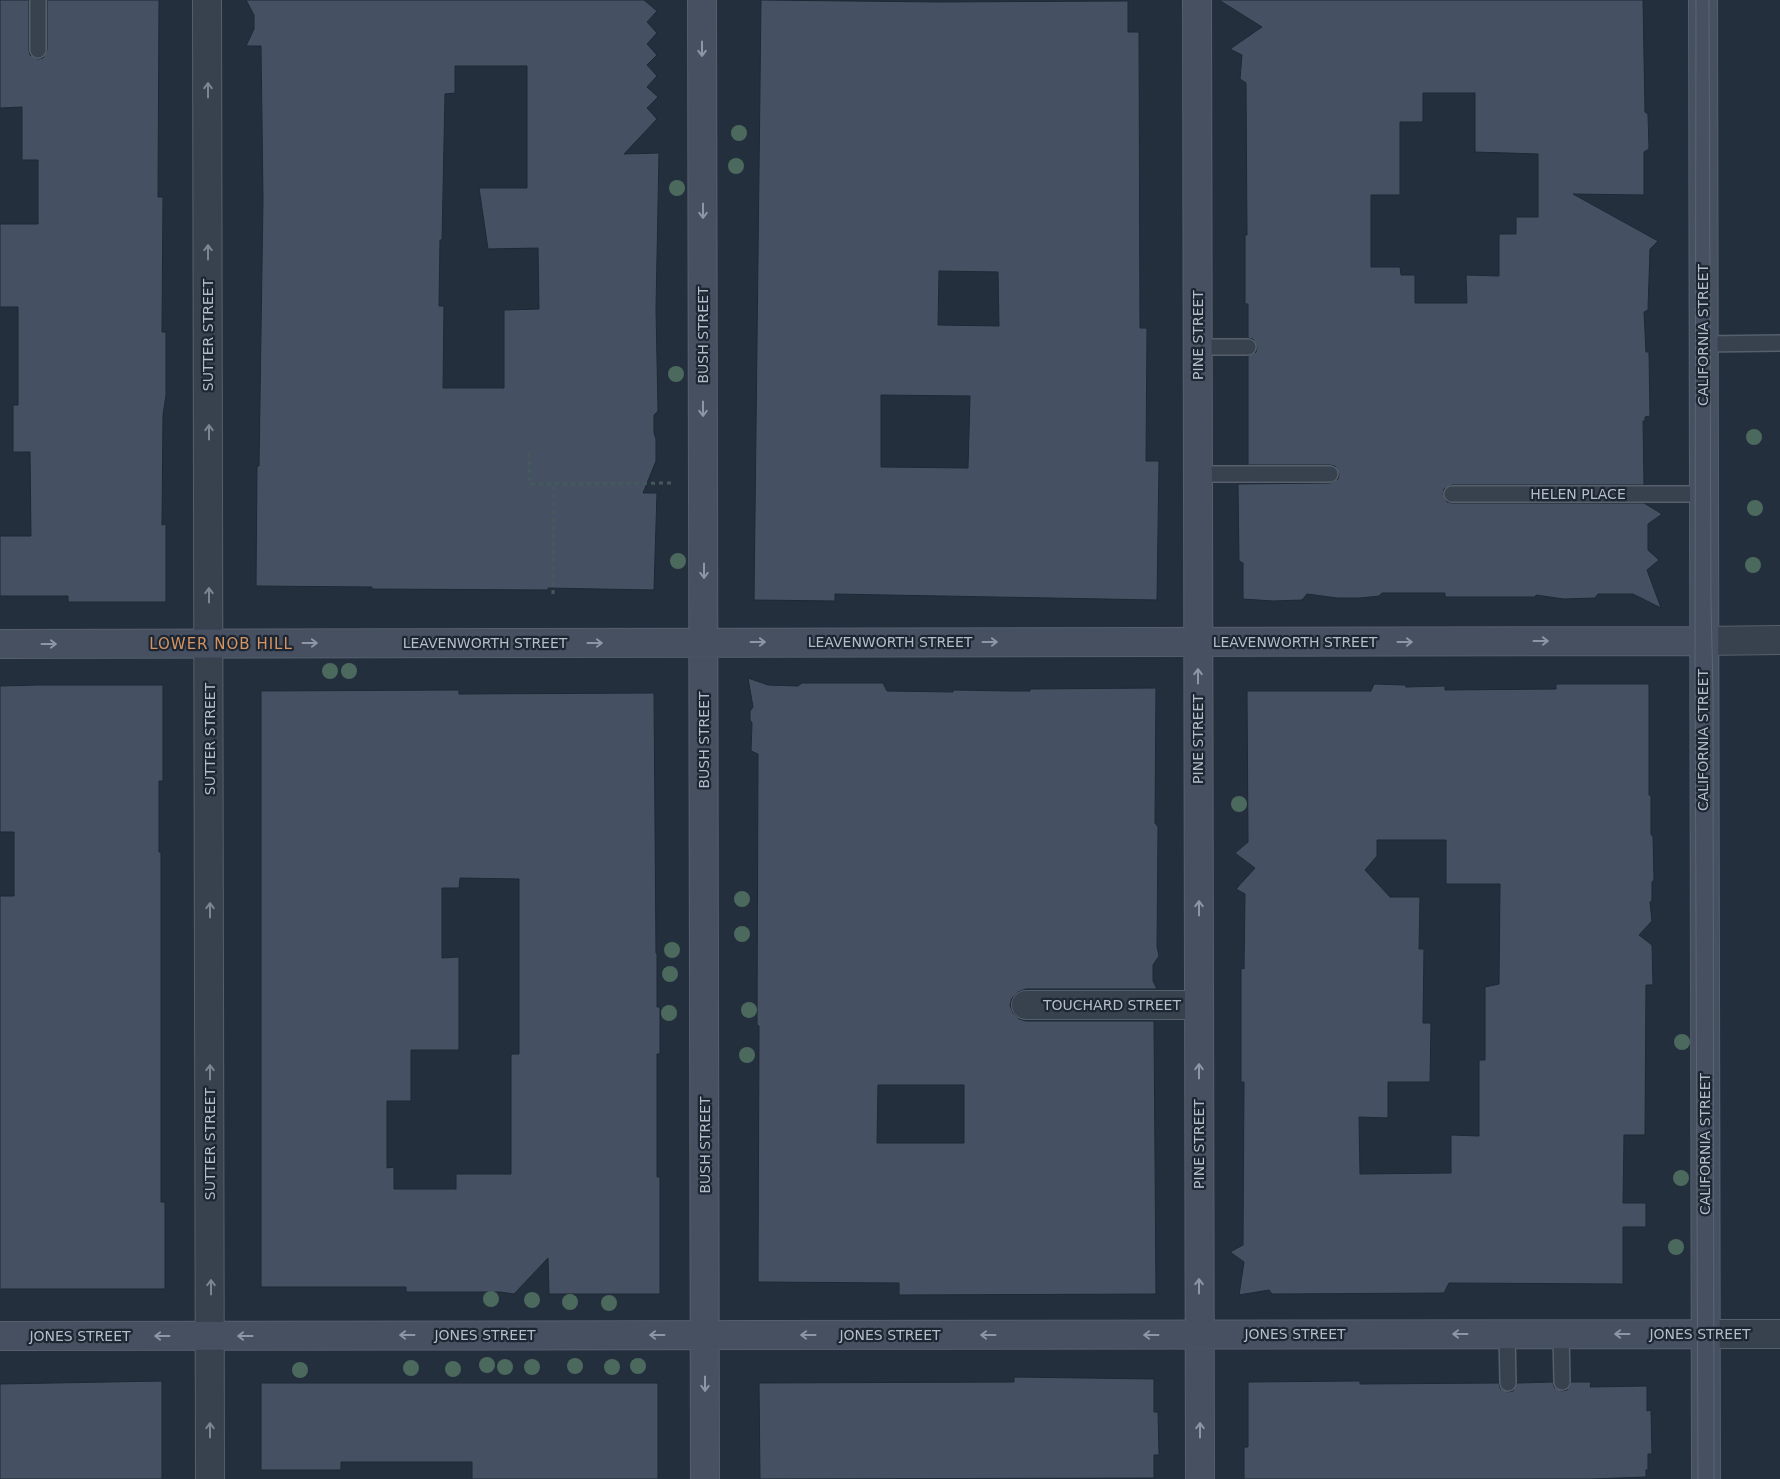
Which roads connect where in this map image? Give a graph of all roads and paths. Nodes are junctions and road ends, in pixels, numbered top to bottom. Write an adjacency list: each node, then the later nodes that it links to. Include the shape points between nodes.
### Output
1 (38, 0): 6 (lane)
2 (207, 0): 23 (street, SUTTER STREET, one-way to 2)
3 (702, 0): 15 (main road, BUSH STREET, one-way to 15)
4 (1197, 0): 9 (main road, PINE STREET)
5 (1703, 0): 8 (main road, CALIFORNIA STREET)
6 (38, 50)
7 (1780, 343): 8 (lane)
8 (1703, 344): 17 (main road, CALIFORNIA STREET)
9 (1198, 347): 10 (lane); 12 (main road, PINE STREET)
10 (1248, 347)
11 (529, 453): 14 (path, via 530,484)
12 (1198, 474): 13 (lane); 22 (main road, PINE STREET)
13 (1330, 474)
14 (554, 484): 15 (path); 18 (path)
15 (704, 484): 21 (main road, BUSH STREET, one-way to 21)
16 (1452, 494): 17 (lane, HELEN PLACE)
17 (1703, 494): 20 (main road, CALIFORNIA STREET)
18 (553, 594)
19 (1780, 640): 20 (street, LEAVENWORTH STREET)
20 (1703, 641): 22 (main road, LEAVENWORTH STREET, one-way to 20); 29 (main road, CALIFORNIA STREET)
21 (704, 642): 22 (main road, LEAVENWORTH STREET, one-way to 22); 23 (main road, LEAVENWORTH STREET, one-way to 21); 31 (main road, BUSH STREET)
22 (1198, 642): 26 (main road, PINE STREET, one-way to 22)
23 (209, 643): 24 (main road, LEAVENWORTH STREET, one-way to 23); 34 (street, SUTTER STREET, one-way to 23)
24 (0, 644)
25 (1026, 1005): 26 (street, TOUCHARD STREET)
26 (1199, 1005): 32 (main road, PINE STREET, one-way to 26)
27 (1507, 1334): 28 (main road, JONES STREET); 32 (main road, JONES STREET, one-way to 32); 36 (lane)
28 (1561, 1334): 29 (main road, JONES STREET, one-way to 28); 35 (lane)
29 (1706, 1334): 30 (street, JONES STREET); 40 (main road, CALIFORNIA STREET)
30 (1780, 1334)
31 (706, 1335): 32 (main road, JONES STREET, one-way to 31); 34 (main road, JONES STREET, one-way to 34); 38 (main road, BUSH STREET, one-way to 38)
32 (1200, 1335): 39 (main road, PINE STREET, one-way to 32)
33 (0, 1336): 34 (main road, JONES STREET, one-way to 33)
34 (210, 1336): 37 (street, SUTTER STREET, one-way to 34)
35 (1562, 1382)
36 (1508, 1383)
37 (210, 1479)
38 (705, 1479)
39 (1200, 1479)
40 (1706, 1479)

